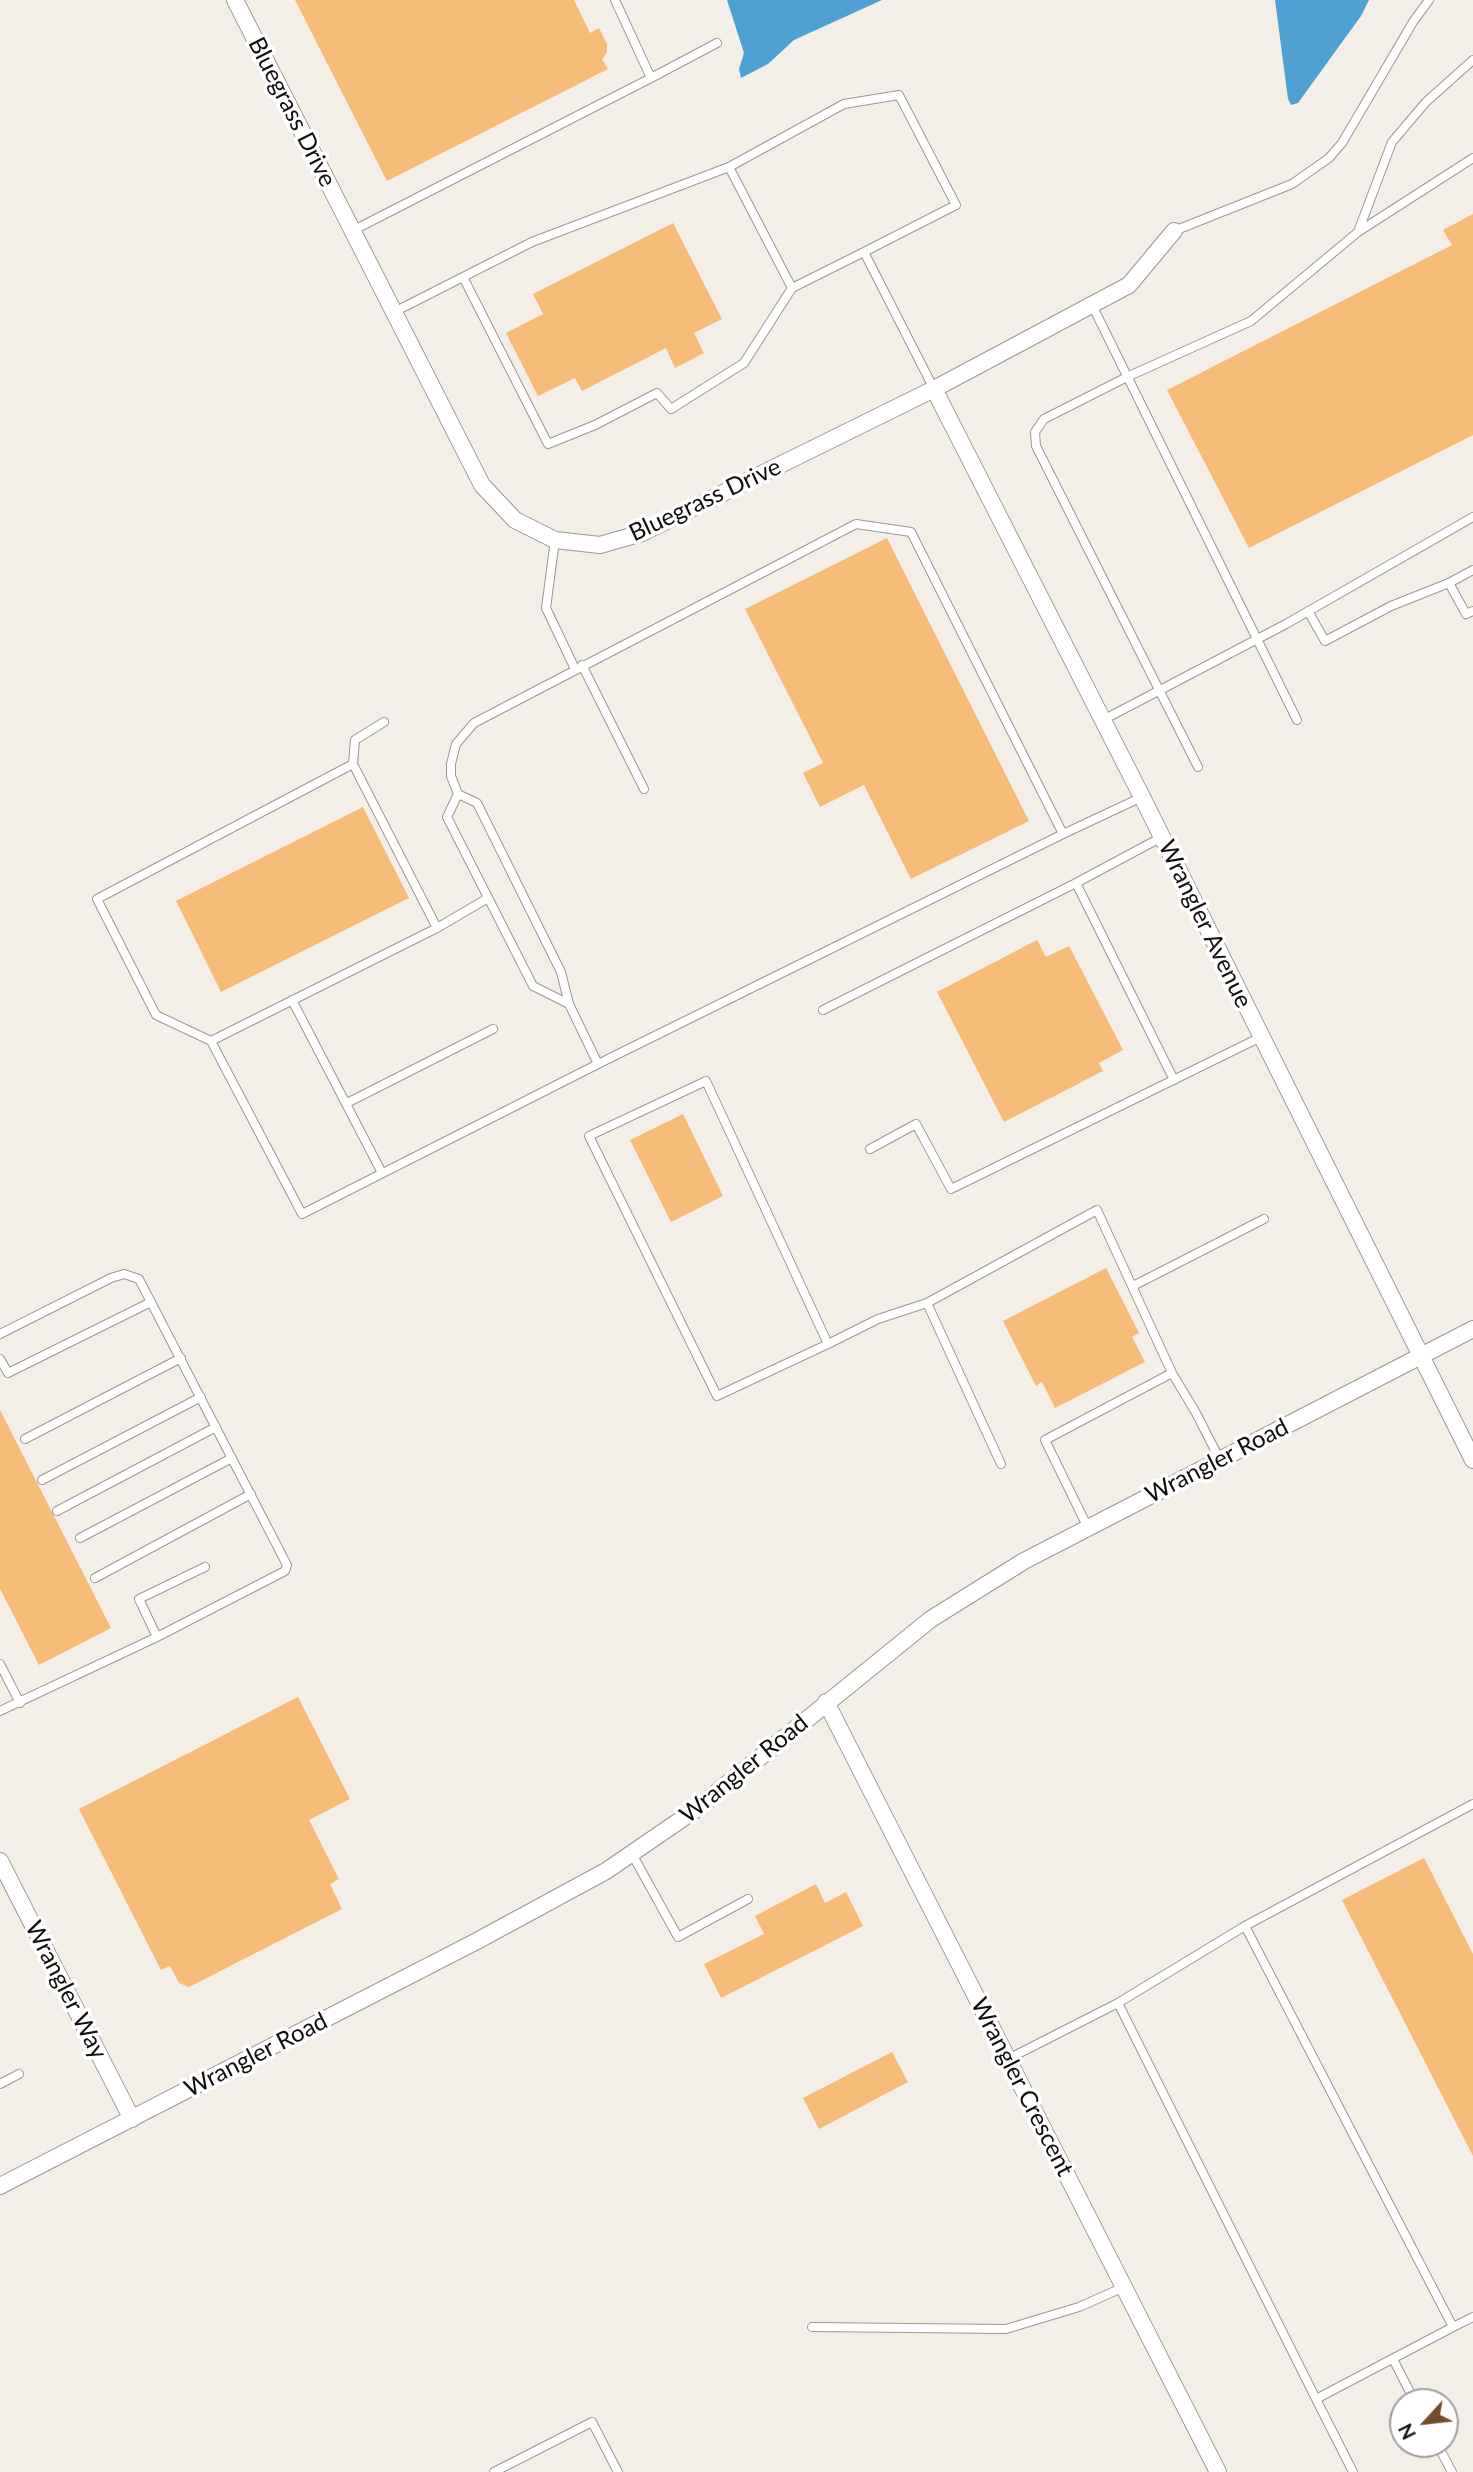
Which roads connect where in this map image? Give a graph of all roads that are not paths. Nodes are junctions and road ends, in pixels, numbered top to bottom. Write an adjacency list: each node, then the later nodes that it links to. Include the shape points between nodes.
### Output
1 (235, 0): 9 (street, Bluegrass Drive)
2 (615, 0): 6 (lane)
3 (1429, 0): 10 (lane, via 1329,158 1292,184)
4 (717, 43): 6 (lane)
5 (1473, 61): 11 (lane, via 1426,102 1392,142)
6 (650, 78): 9 (lane)
7 (1473, 158): 11 (lane)
8 (729, 167): 12 (lane, via 844,104 898,95 956,205); 13 (lane, via 532,242); 14 (lane)
9 (352, 231): 16 (street, Bluegrass Drive)
10 (1174, 231): 15 (street, Bluegrass Drive, via 1129,285)
11 (1358, 232): 17 (lane, via 1251,321)
12 (864, 252): 14 (lane); 18 (lane)
13 (463, 277): 14 (lane, via 548,444 657,393 671,409 744,363); 16 (lane)
14 (792, 288)
15 (1092, 305): 17 (lane); 18 (street, Bluegrass Drive)
16 (394, 312): 20 (street, Bluegrass Drive, via 482,485 515,520)
17 (1127, 377): 25 (lane); 27 (lane, via 1044,419 1035,432 1036,446)
18 (934, 389): 20 (street, Bluegrass Drive, via 642,533 600,545); 28 (street, Wrangler Avenue)
19 (1473, 517): 23 (lane)
20 (555, 540): 26 (lane, via 546,608)
21 (1473, 570): 22 (lane)
22 (1449, 583): 23 (lane, via 1391,606 1325,641); 24 (lane, via 1466,614)
23 (1308, 611): 25 (lane)
24 (1473, 611)
25 (1257, 640): 27 (lane); 29 (lane)
26 (579, 667): 33 (lane); 34 (lane, via 467,729 456,744 451,764); 36 (lane, via 856,524 911,532)
27 (1159, 690): 28 (lane); 32 (lane)
28 (1103, 720): 35 (street, Wrangler Avenue)
29 (1297, 720)
30 (384, 722): 31 (lane, via 355,740)
31 (353, 764): 40 (lane); 46 (lane, via 97,899 156,1015)
32 (1198, 767)
33 (644, 789)
34 (458, 794): 39 (lane, via 447,817); 42 (lane, via 477,803 561,972)
35 (1142, 797): 36 (lane); 37 (street, Wrangler Avenue)
36 (1063, 834): 47 (lane)
37 (1162, 837): 38 (lane); 45 (street, Wrangler Avenue)
38 (1076, 883): 43 (lane); 48 (lane)
39 (488, 898): 40 (lane); 42 (lane, via 533,986)
40 (437, 928): 41 (lane)
41 (292, 1000): 46 (lane); 49 (lane)
42 (569, 1003): 47 (lane)
43 (823, 1010)
44 (493, 1030): 49 (lane)
45 (1261, 1037): 48 (lane); 59 (street, Wrangler Avenue)
46 (211, 1041): 51 (lane, via 302,1214)
47 (598, 1064): 51 (lane)
48 (1174, 1080): 50 (lane, via 951,1189 916,1124)
49 (347, 1103): 51 (lane)
50 (870, 1149)
51 (382, 1173)
52 (1264, 1219): 53 (lane)
53 (1133, 1286): 55 (lane, via 1097,1210); 62 (lane)
54 (151, 1301): 57 (lane, via 139,1279 124,1274); 60 (lane); 61 (lane, via 8,1373)
55 (927, 1303): 58 (lane, via 878,1319); 69 (lane)
56 (1473, 1329): 59 (street, Wrangler Road)
57 (0, 1334)
58 (828, 1344): 58 (lane, via 706,1081 589,1136 717,1396)
59 (1420, 1356): 67 (street, Wrangler Road); 68 (street, Wrangler Avenue)
60 (181, 1358): 63 (lane); 65 (lane)
61 (0, 1359)
62 (1172, 1373): 67 (lane); 73 (lane, via 1045,1440)
63 (201, 1397): 64 (lane); 70 (lane)
64 (216, 1427): 66 (lane); 72 (lane)
65 (25, 1439)
66 (232, 1458): 71 (lane); 74 (lane)
67 (1220, 1460): 73 (street, Wrangler Road)
68 (1473, 1460)
69 (1001, 1464)
70 (42, 1480)
71 (251, 1494): 76 (lane); 77 (lane, via 287,1565 285,1571)
72 (57, 1511)
73 (1088, 1528): 79 (street, Wrangler Road, via 931,1619)
74 (80, 1538)
75 (205, 1567): 77 (lane, via 139,1599)
76 (95, 1578)
77 (158, 1637): 80 (lane)
78 (0, 1664): 80 (lane)
79 (827, 1702): 83 (street, Wrangler Road, via 695,1810); 88 (street, Wrangler Crescent)
80 (20, 1703): 81 (lane)
81 (0, 1711)
82 (1473, 1804): 86 (lane)
83 (632, 1854): 85 (lane, via 678,1937); 91 (street, Wrangler Road, via 487,1936)
84 (0, 1861): 91 (street, Wrangler Way)
85 (748, 1899)
86 (1245, 1926): 87 (lane); 96 (lane)
87 (1118, 2003): 88 (lane); 99 (lane)
88 (1008, 2059): 93 (street, Wrangler Crescent)
89 (19, 2074): 90 (lane)
90 (0, 2084)
91 (132, 2119): 92 (street, Wrangler Road)
92 (0, 2186)
93 (1124, 2287): 95 (lane, via 1079,2307 1006,2329); 102 (street, Wrangler Crescent)
94 (1473, 2316): 96 (lane)
95 (812, 2327)
96 (1454, 2327): 97 (lane)
97 (1392, 2359): 98 (lane); 99 (lane)
98 (1408, 2388)
99 (1317, 2399): 103 (lane)
100 (494, 2472): 101 (lane, via 592,2423)
101 (618, 2472)
102 (1218, 2472)
103 (1353, 2472)

